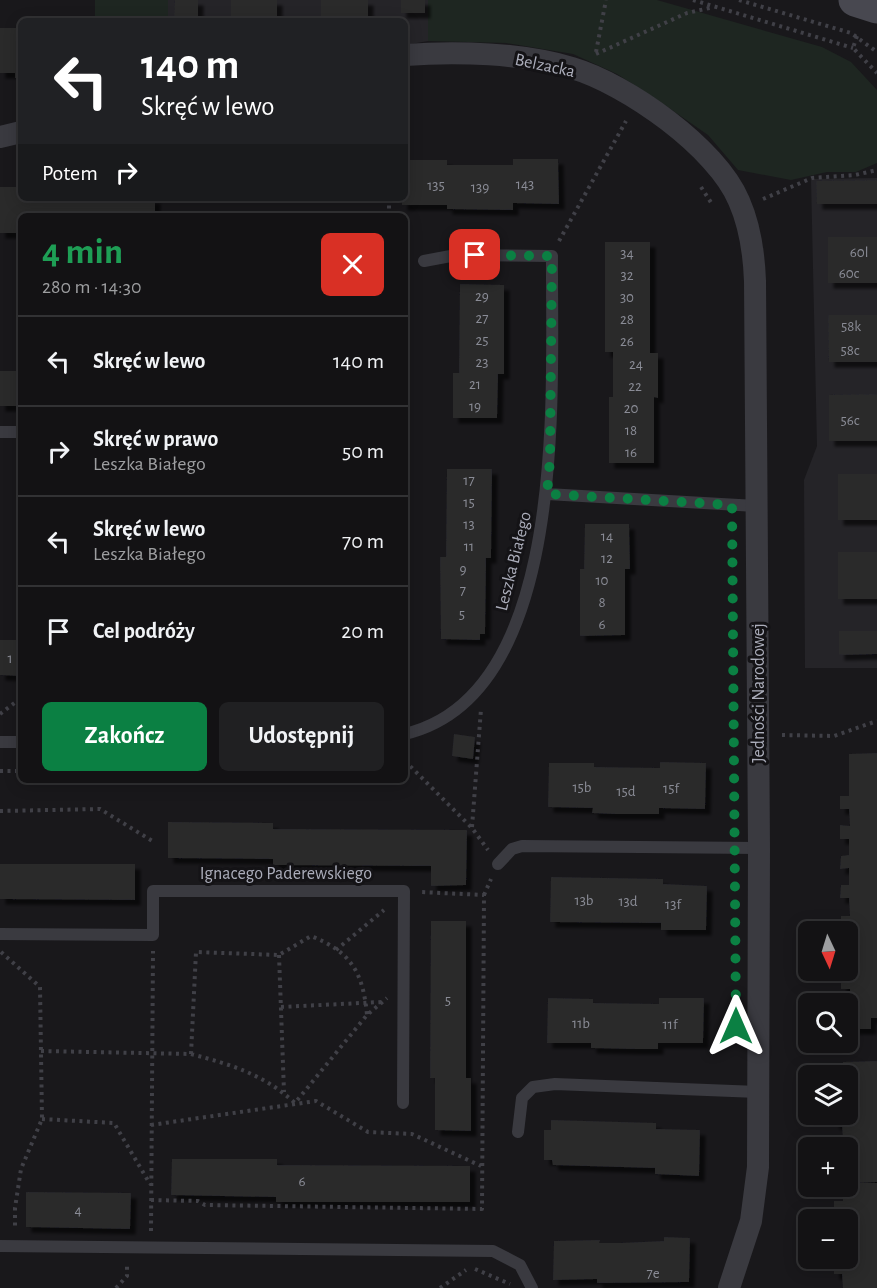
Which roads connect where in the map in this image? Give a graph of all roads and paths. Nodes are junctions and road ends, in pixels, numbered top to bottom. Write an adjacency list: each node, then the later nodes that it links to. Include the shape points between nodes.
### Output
1 (606, 0): 9 (path)
2 (693, 0): 5 (path)
3 (739, 0): 6 (path)
4 (867, 4): 6 (path)
5 (715, 6): 7 (path); 9 (path, via 687,13)
6 (857, 36): 7 (path); 8 (path)
7 (853, 48): 11 (path)
8 (877, 52)
9 (596, 54): 12 (path)
10 (408, 55): 12 (street, Belzacka, via 506,57 573,68)
11 (877, 73)
12 (591, 77): 15 (street, Belzacka, via 630,94)
13 (620, 116): 14 (path)
14 (626, 121): 16 (path); 23 (path)
15 (671, 123): 28 (street, Jedności Narodowej, via 718,166 740,201 751,239 755,281)
16 (635, 127)
17 (18, 133): 18 (street)
18 (0, 137)
19 (877, 170): 21 (path, via 812,178)
20 (699, 185): 22 (path)
21 (754, 203)
22 (717, 212)
23 (552, 256): 24 (lane, via 456,255); 27 (lane, Leszka Białego)
24 (424, 261)
25 (0, 432): 26 (lane)
26 (18, 432)
27 (547, 494): 28 (lane); 29 (lane, Leszka Białego, via 519,615 500,661)
28 (756, 506): 34 (street, Jedności Narodowej)
29 (483, 683): 33 (lane, Leszka Białego, via 446,720); 41 (path)
30 (18, 701): 31 (path)
31 (0, 714)
32 (877, 721): 34 (path, via 834,736)
33 (408, 733)
34 (758, 735): 43 (street, Jedności Narodowej)
35 (0, 742): 36 (lane)
36 (18, 742)
37 (408, 764): 41 (path)
38 (0, 771): 39 (path)
39 (18, 771)
40 (0, 811): 42 (path, via 100,809)
41 (472, 828): 44 (path)
42 (154, 842)
43 (759, 848): 44 (lane, via 522,846 512,849); 60 (street, Jedności Narodowej)
44 (498, 864): 46 (path)
45 (404, 891): 48 (lane, Ignacego Paderewskiego, via 153,891); 49 (path); 52 (lane)
46 (484, 895)
47 (0, 934): 48 (lane)
48 (153, 935): 58 (path)
49 (336, 950): 51 (path, via 311,936); 53 (path, via 348,956 365,990)
50 (0, 952): 57 (path, via 40,987)
51 (279, 955): 55 (path); 59 (path, via 196,952)
52 (404, 985): 54 (path); 63 (lane)
53 (366, 1001): 54 (path); 55 (path); 56 (path)
54 (382, 1002): 56 (path)
55 (281, 1006): 61 (path)
56 (367, 1015): 62 (path)
57 (41, 1051): 58 (path); 64 (path)
58 (151, 1054): 59 (path); 65 (path)
59 (191, 1054): 61 (path, via 246,1070)
60 (758, 1092): 66 (lane, via 555,1084 533,1087 522,1098); 77 (street, Jedności Narodowej, via 758,1167 751,1221)
61 (284, 1093): 62 (path)
62 (295, 1103): 65 (path); 67 (path, via 316,1101 368,1132 412,1134)
63 (403, 1103)
64 (42, 1119): 68 (path, via 114,1123); 70 (path, via 21,1169)
65 (151, 1125): 68 (path)
66 (518, 1132)
67 (482, 1166)
68 (150, 1184): 72 (path)
69 (0, 1246): 70 (lane)
70 (15, 1246): 71 (lane)
71 (126, 1246): 72 (lane); 73 (path, via 127,1276)
72 (152, 1246): 76 (lane, via 493,1251 520,1265)
73 (116, 1288)
74 (440, 1288): 75 (path, via 470,1267)
75 (515, 1288)
76 (532, 1288)
77 (729, 1288)

